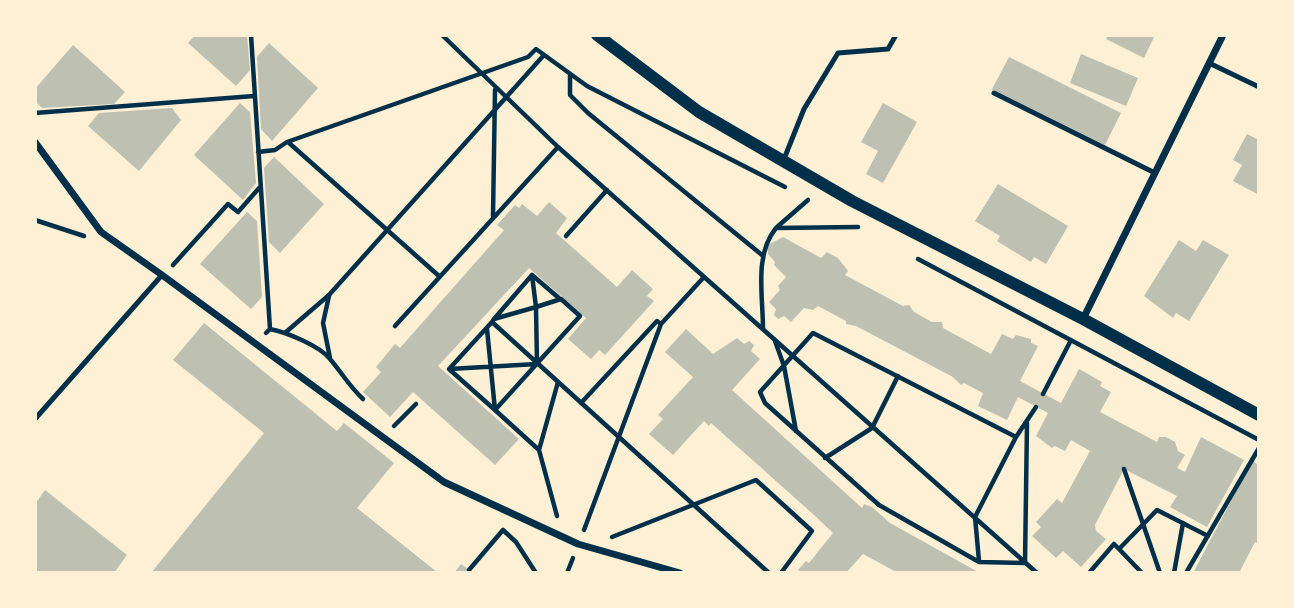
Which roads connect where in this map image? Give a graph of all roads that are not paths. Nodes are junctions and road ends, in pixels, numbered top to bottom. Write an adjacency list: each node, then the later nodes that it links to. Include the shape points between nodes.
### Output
1 (597, 35): 8 (street, via 699,112)
2 (896, 35): 8 (lane, via 888,49 838,53 804,109)
3 (1223, 35): 4 (street)
4 (1209, 63): 5 (lane); 9 (street)
5 (1259, 88)
6 (994, 93): 9 (lane)
7 (35, 142): 10 (street, via 101,232)
8 (784, 161): 11 (street, via 852,201)
9 (1155, 173): 11 (street)
10 (162, 275): 13 (lane); 14 (street, via 444,482 578,544)
11 (1083, 319): 12 (street)
12 (1259, 415)
13 (35, 419)
14 (680, 573)

